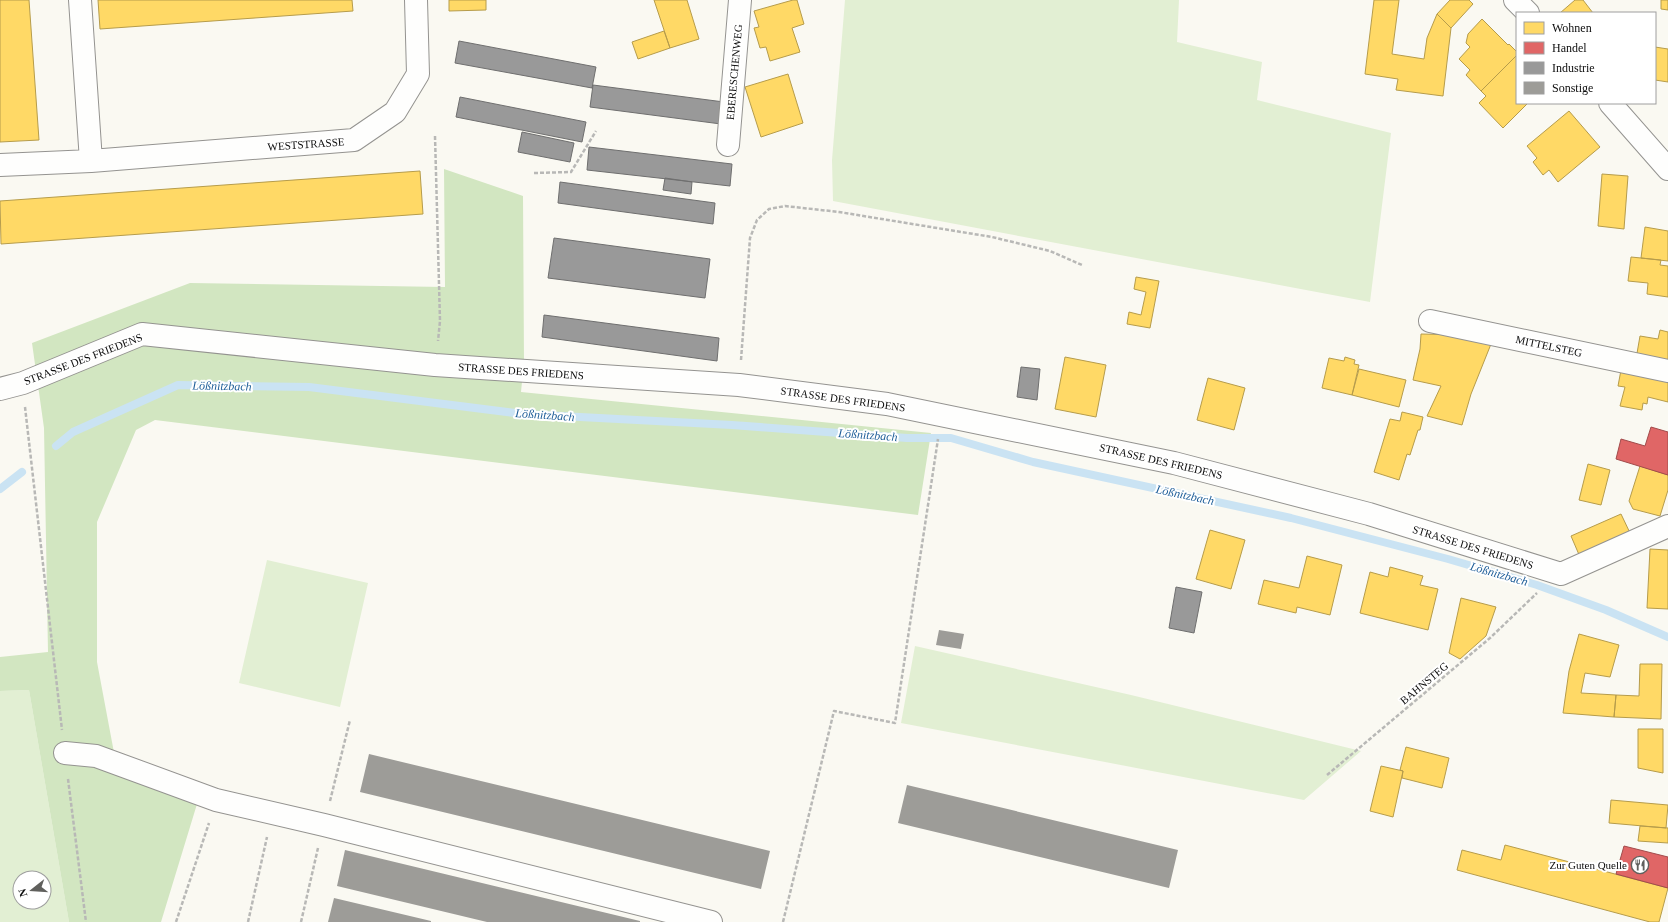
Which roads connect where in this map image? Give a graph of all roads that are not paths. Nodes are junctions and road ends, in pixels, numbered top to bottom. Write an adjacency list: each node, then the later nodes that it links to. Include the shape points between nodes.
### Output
1 (80, 0): 8 (street)
2 (416, 0): 8 (street, WESTSTRASSE, via 418,74 394,112 354,140)
3 (740, 0): 7 (street, EBERESCHENWEG)
4 (1515, 0): 5 (street)
5 (1527, 12)
6 (1611, 104): 10 (street)
7 (728, 145)
8 (91, 160): 9 (street, WESTSTRASSE)
9 (0, 165)
10 (1668, 169)
11 (1430, 321): 12 (street, MITTELSTEG)
12 (1668, 371)
13 (0, 389): 14 (street, STRASSE DES FRIEDENS, via 23,383 142,334 435,365 739,385 887,404 1174,463 1370,514 1561,574)
14 (1668, 526)
15 (65, 753): 16 (street, via 96,756 216,800)
16 (711, 922)

